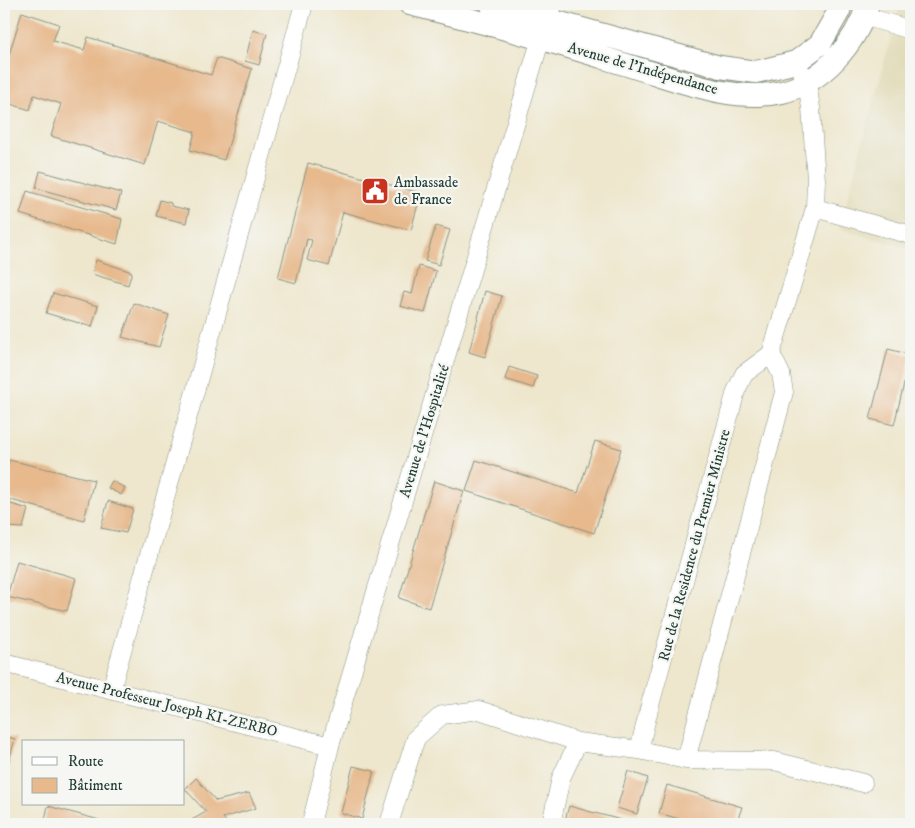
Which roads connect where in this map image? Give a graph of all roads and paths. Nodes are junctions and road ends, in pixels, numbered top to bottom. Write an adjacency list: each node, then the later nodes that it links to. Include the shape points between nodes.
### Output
1 (304, 4): 14 (street)
2 (410, 4): 6 (main road, Avenue de l'Indépendance)
3 (491, 4): 6 (main road, Avenue de l'Indépendance)
4 (842, 4): 8 (main road, Avenue de l'Indépendance, via 820,44)
5 (866, 10): 7 (street); 9 (main road, Avenue de l'Indépendance, via 840,55)
6 (547, 21): 8 (main road, Avenue de l'Indépendance, via 720,67 756,72); 9 (main road, Avenue de l'Indépendance, via 706,89 752,95 782,92); 16 (street, Avenue de l'Hospitalité)
7 (911, 30)
8 (796, 62): 9 (street)
9 (807, 83): 10 (street, via 816,180)
10 (815, 208): 11 (street); 12 (street)
11 (911, 235)
12 (771, 354): 17 (street, Rue de la Residence du Premier Ministre, via 744,374 736,391); 18 (street, via 781,374 784,392)
13 (4, 663): 14 (street, Avenue Professeur Joseph KI-ZERBO)
14 (111, 690): 16 (street, Avenue Professeur Joseph KI-ZERBO)
15 (578, 742): 17 (street); 21 (street, via 479,710 442,715 416,738); 22 (street, via 561,778)
16 (330, 746): 20 (street, Avenue de l'Hospitalité)
17 (639, 750): 18 (street)
18 (686, 760): 19 (street, via 774,761)
19 (863, 783)
20 (311, 824)
21 (389, 824)
22 (551, 824)

